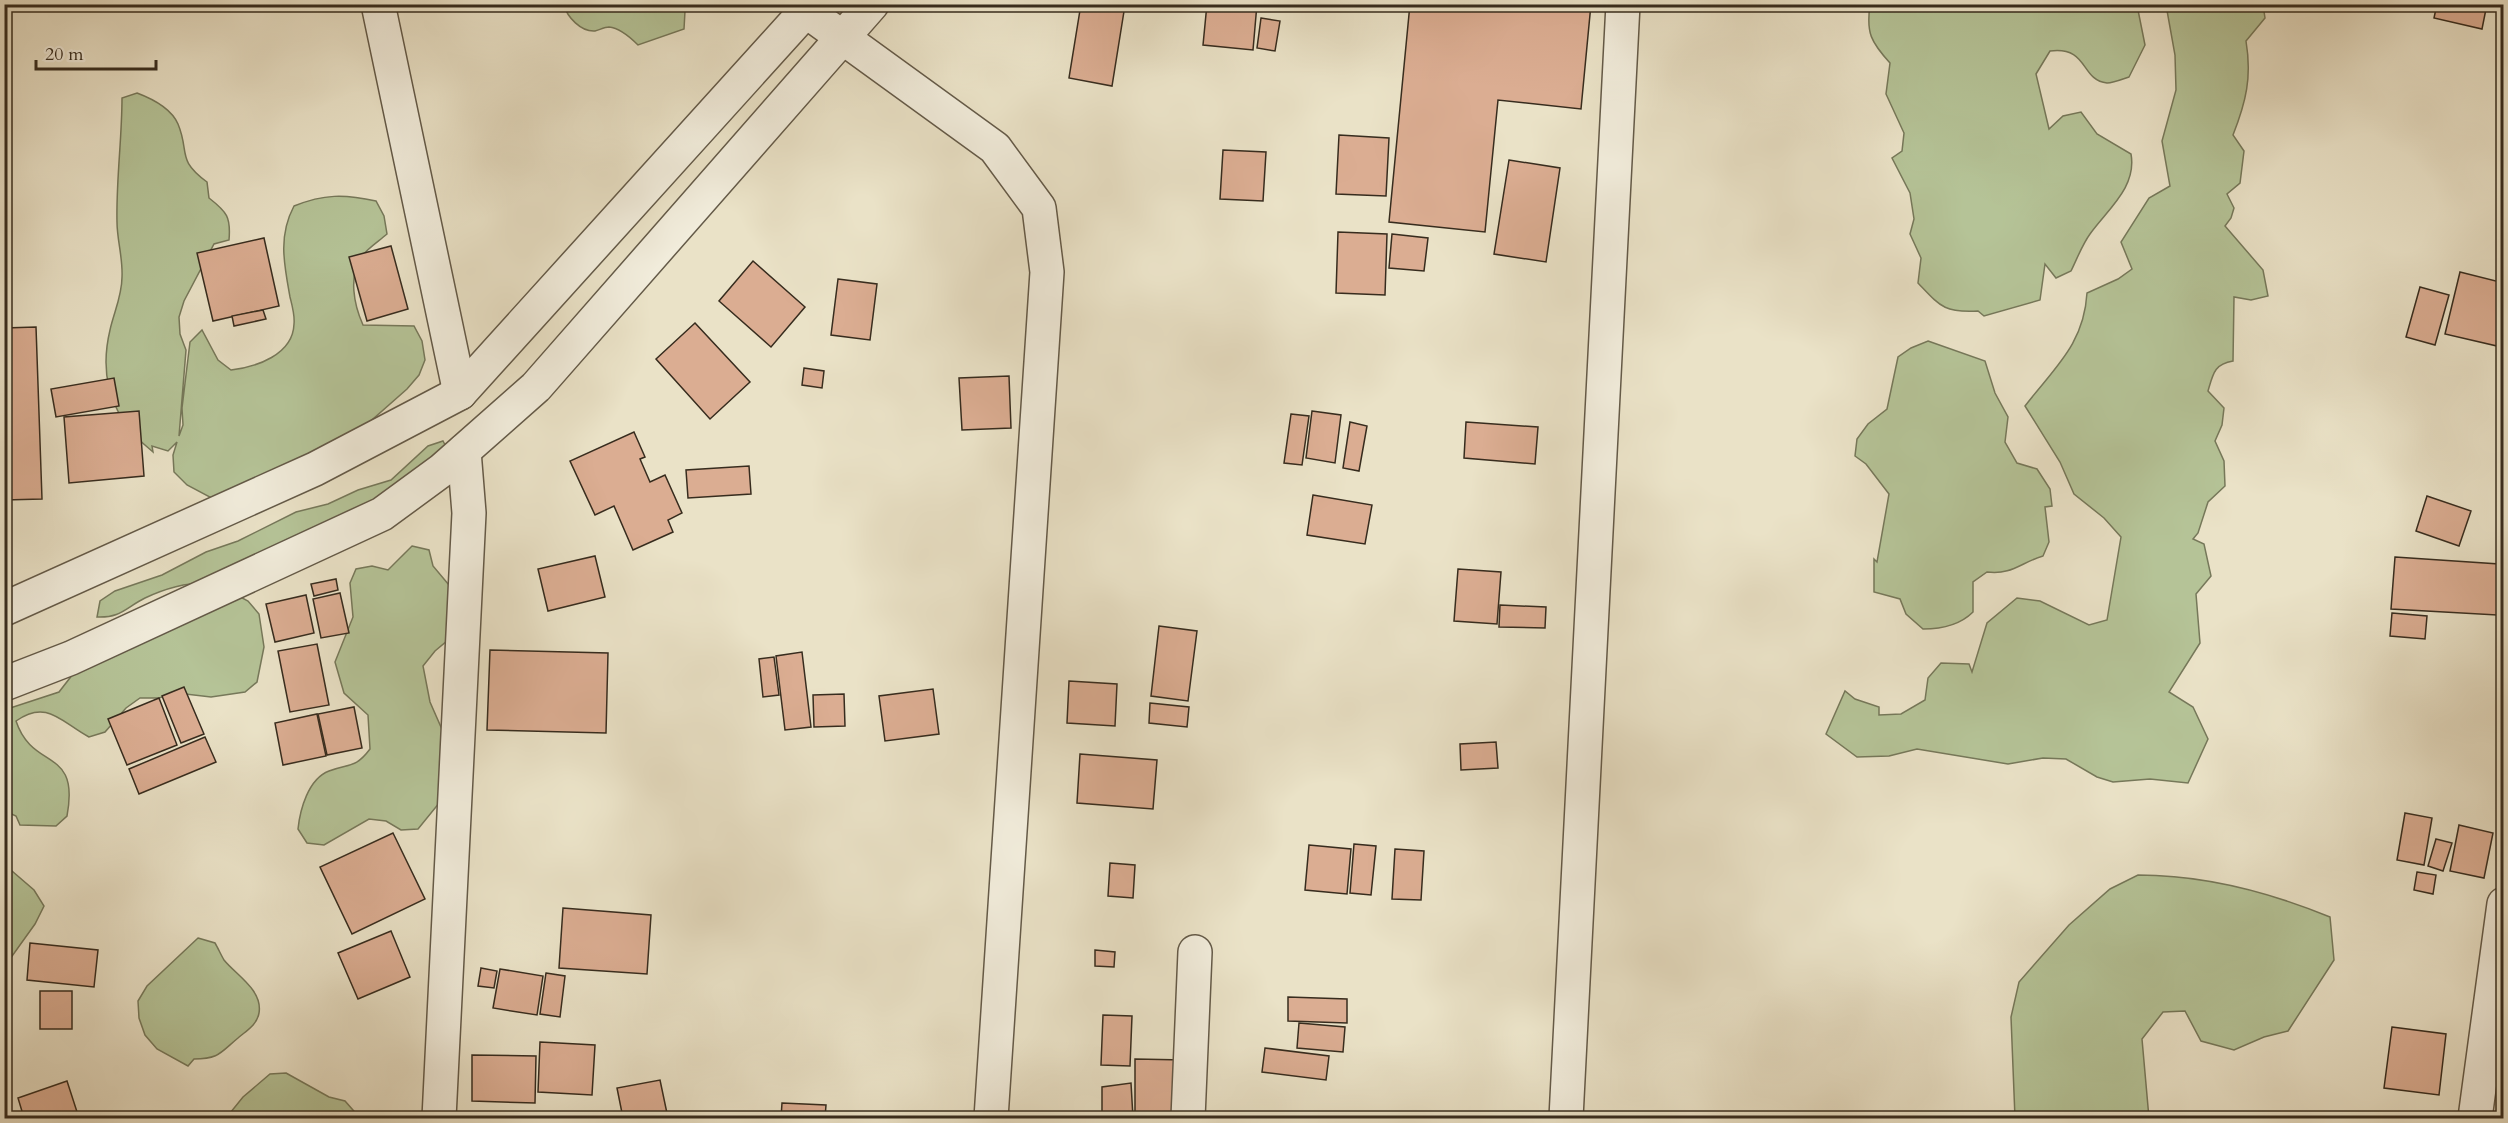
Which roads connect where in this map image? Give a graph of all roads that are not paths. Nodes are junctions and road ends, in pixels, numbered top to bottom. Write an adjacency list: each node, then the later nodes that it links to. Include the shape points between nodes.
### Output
1 (378, 4): 6 (street)
2 (872, 4): 5 (street)
3 (1623, 4): 15 (street)
4 (809, 8): 5 (street); 6 (street)
5 (842, 39): 7 (street, via 536,387); 13 (street, via 995,148 1039,208 1047,272)
6 (460, 393): 8 (street, via 315,469)
7 (464, 451): 9 (street, via 382,514 71,658); 12 (street, via 469,513)
8 (4, 609)
9 (4, 684)
10 (2504, 904): 16 (street)
11 (1195, 952): 14 (street)
12 (439, 1119)
13 (991, 1119)
14 (1188, 1119)
15 (1566, 1119)
16 (2475, 1119)

